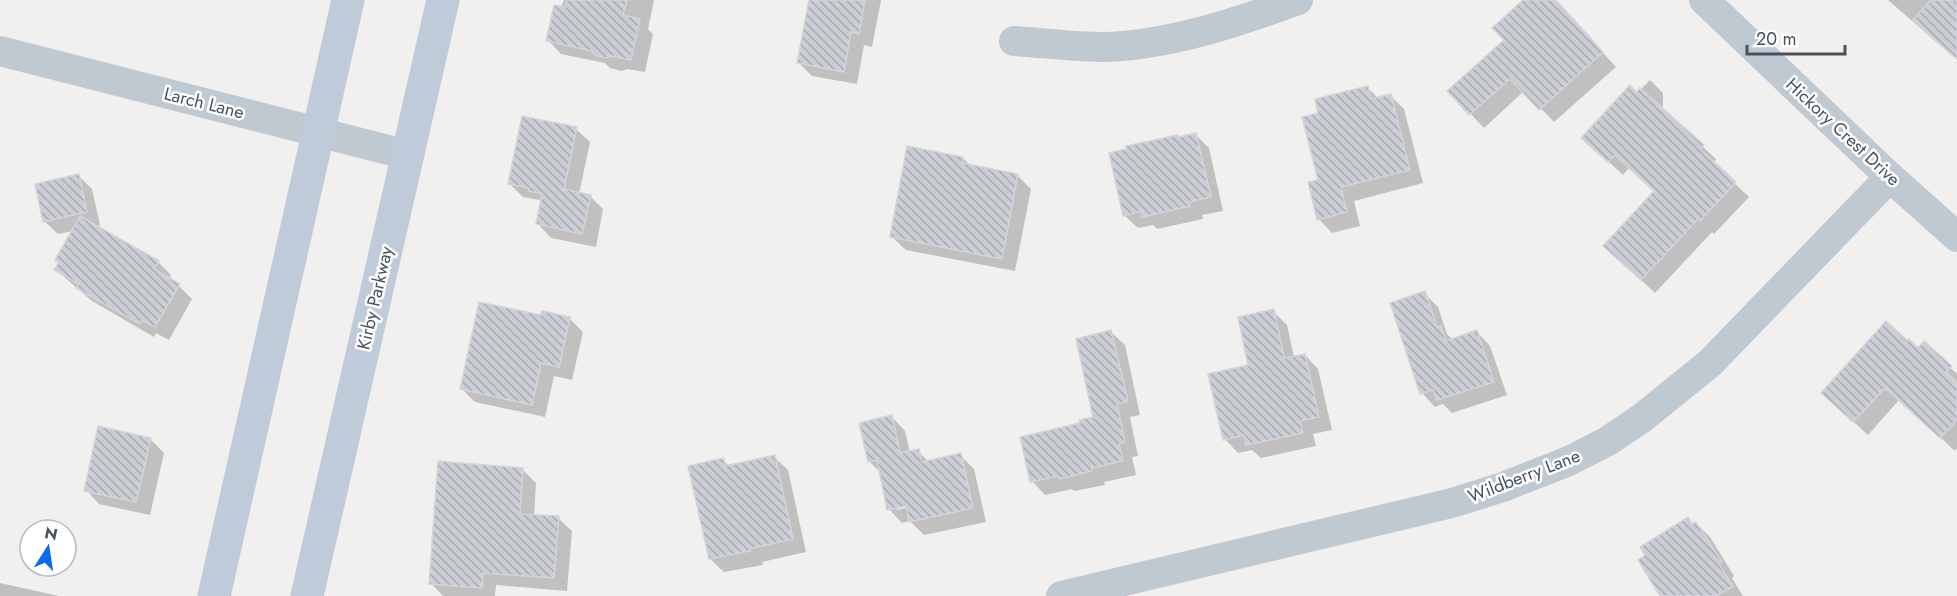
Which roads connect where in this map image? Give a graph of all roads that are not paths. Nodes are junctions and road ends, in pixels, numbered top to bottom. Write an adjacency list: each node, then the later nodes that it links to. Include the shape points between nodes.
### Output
1 (348, 0): 7 (main road)
2 (443, 0): 8 (main road, Kirby Parkway)
3 (1298, 0): 5 (street, via 1192,34 1136,44 1107,47)
4 (1704, 0): 9 (street, Hickory Crest Drive)
5 (1014, 41)
6 (0, 51): 7 (street, Larch Lane)
7 (318, 133): 8 (street, Larch Lane); 11 (main road)
8 (408, 155): 12 (main road, Kirby Parkway)
9 (1890, 177): 10 (street, Hickory Crest Drive); 13 (street, Wildberry Lane, via 1710,363 1642,418 1569,461 1452,503)
10 (1957, 237)
11 (214, 596)
12 (307, 596)
13 (1061, 596)

